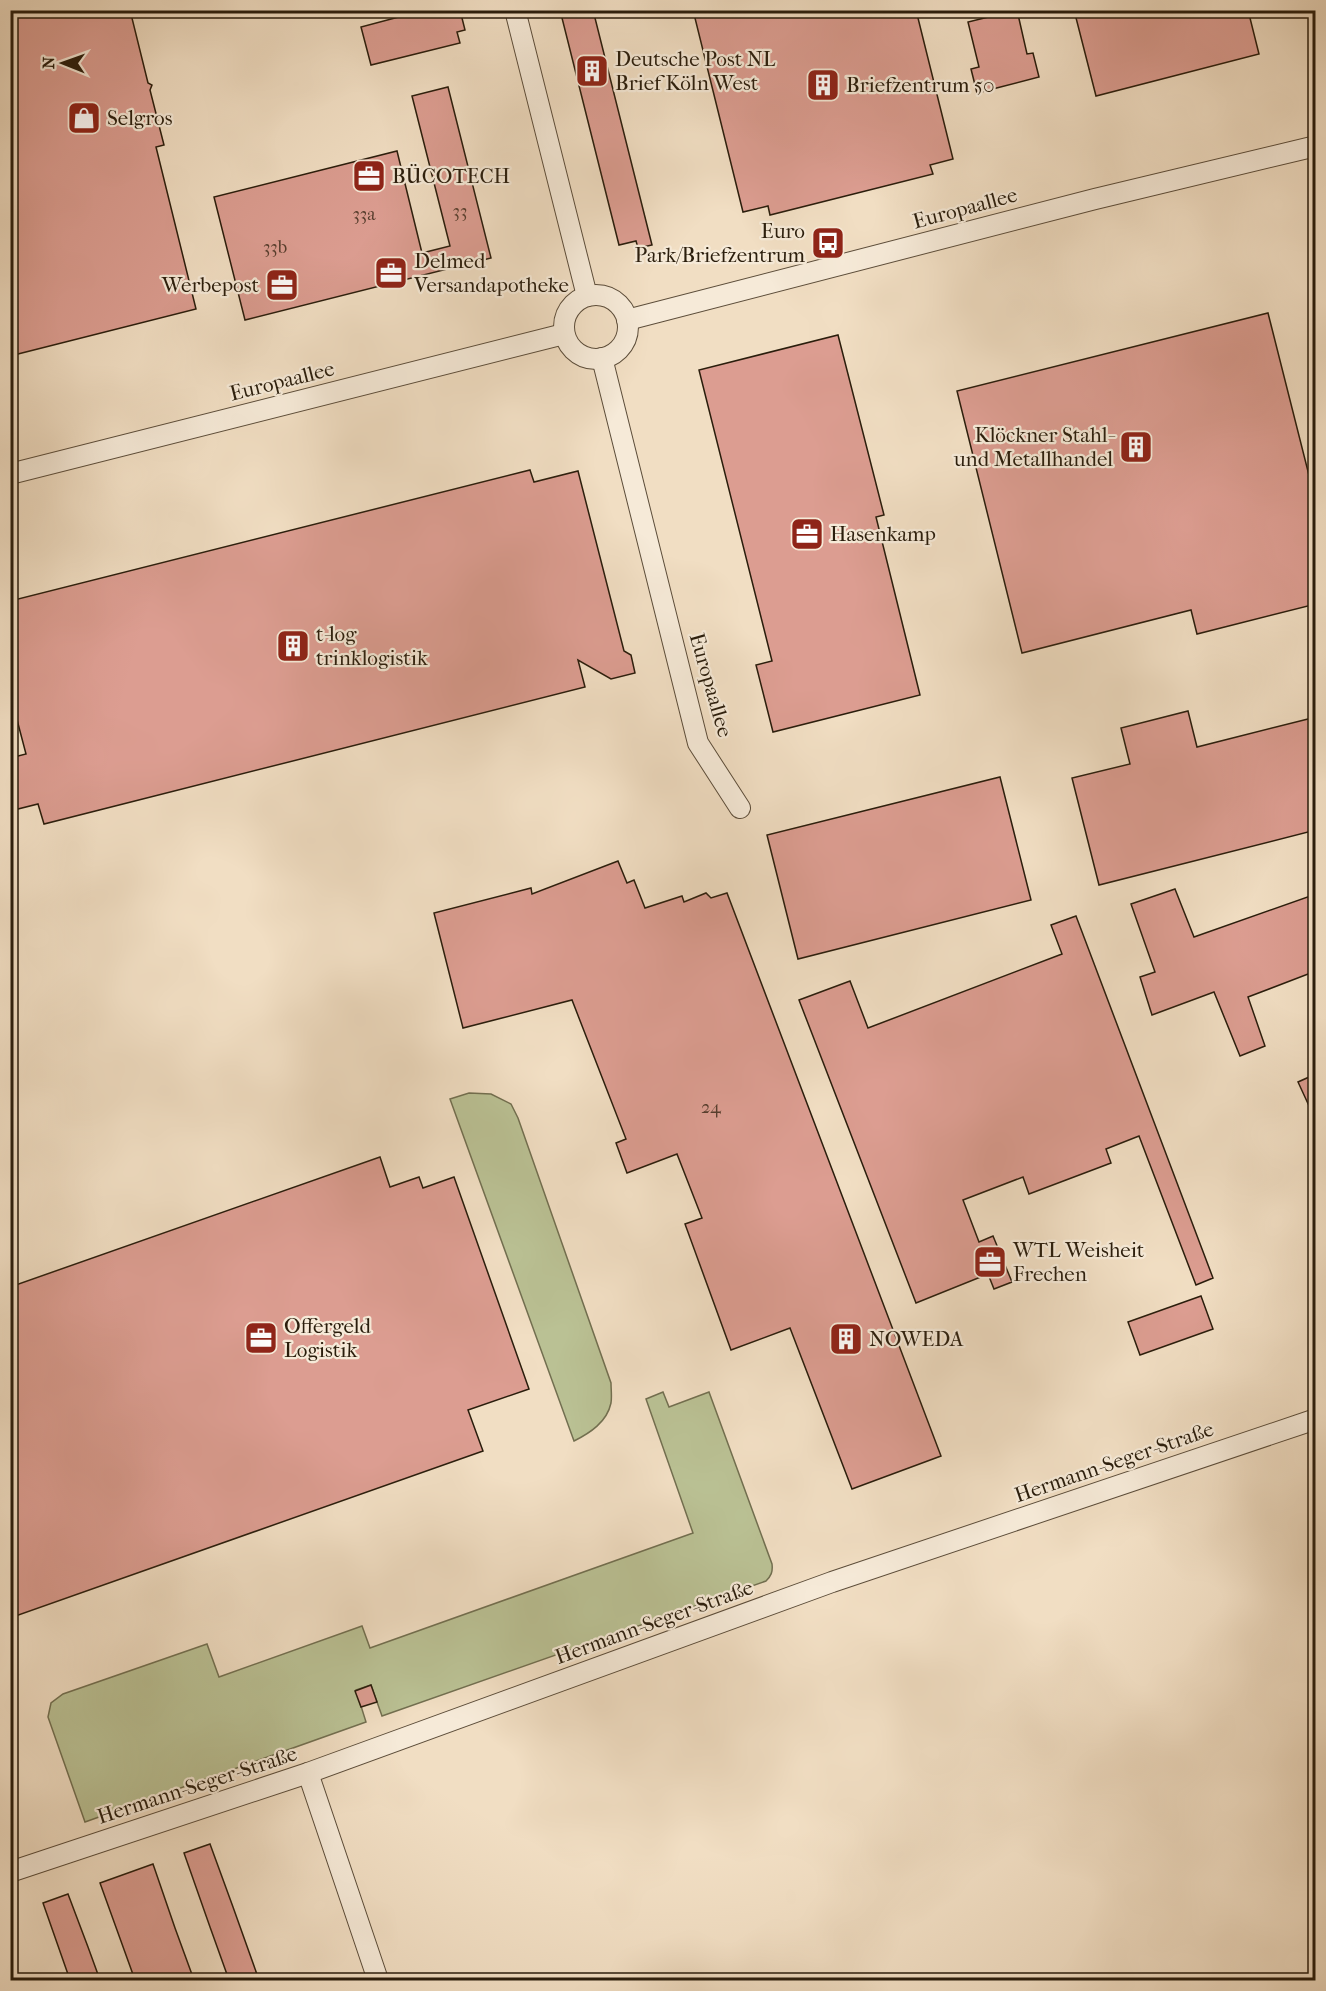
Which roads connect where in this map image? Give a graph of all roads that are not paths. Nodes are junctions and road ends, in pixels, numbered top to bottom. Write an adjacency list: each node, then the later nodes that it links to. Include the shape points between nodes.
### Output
1 (515, 10): 3 (street)
2 (1316, 146): 4 (street, Europaallee)
3 (587, 296): 4 (street, via 611,299); 5 (street, via 567,311)
4 (627, 320): 6 (street, via 624,342)
5 (564, 334): 6 (street, via 578,354); 7 (street, Europaallee)
6 (602, 358): 8 (street, Europaallee, via 698,743)
7 (10, 474)
8 (740, 808)
9 (1316, 1419): 10 (street, Hermann-Seger-Straße, via 832,1582)
10 (308, 1773): 11 (street, Hermann-Seger-Straße); 12 (street)
11 (10, 1872)
12 (378, 1980)

